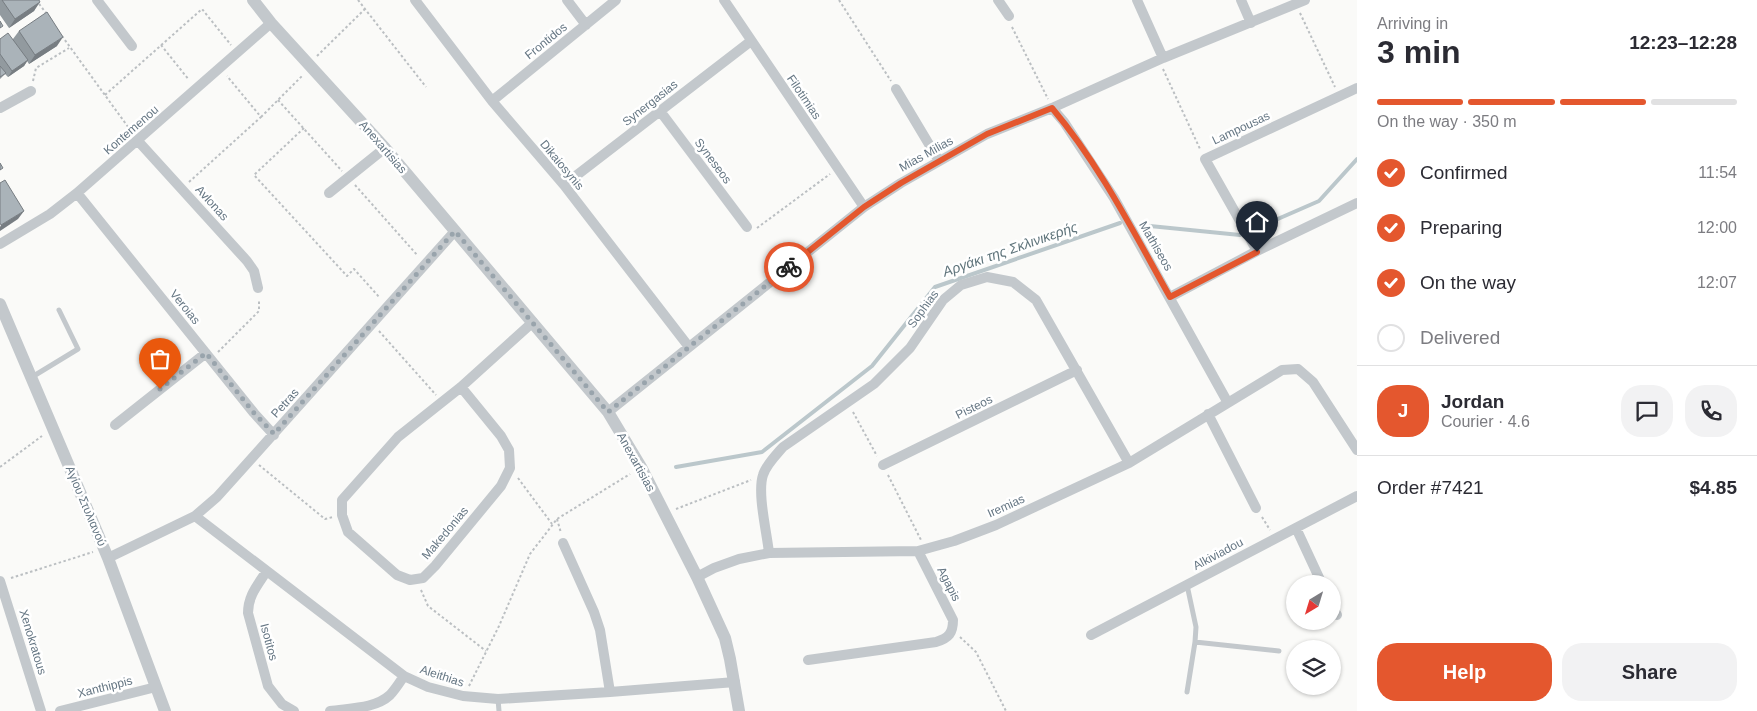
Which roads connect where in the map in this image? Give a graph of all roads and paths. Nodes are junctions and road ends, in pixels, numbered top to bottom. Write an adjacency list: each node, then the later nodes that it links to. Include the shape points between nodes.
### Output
1 (36, 0): 15 (path)
2 (97, 0): 23 (street)
3 (253, 0): 17 (street, Anexartisias)
4 (358, 0): 14 (path)
5 (415, 0): 37 (street, Dikaiosynis)
6 (567, 0): 19 (street)
7 (616, 0): 19 (street, Frontidos)
8 (724, 0): 21 (street, Filotimias)
9 (839, 0): 32 (path)
10 (998, 0): 16 (street)
11 (1137, 0): 26 (street)
12 (1241, 0): 18 (street)
13 (1300, 2): 18 (street, Mias Milias); 35 (path)
14 (365, 9): 27 (path); 29 (path)
15 (47, 16)
16 (1009, 16): 39 (path)
17 (271, 23): 25 (street, Kontemenou); 27 (street, Anexartisias)
18 (1251, 23): 26 (street, Mias Milias)
19 (586, 25): 37 (street, Frontidos)
20 (59, 32): 24 (path)
21 (751, 41): 40 (street, Synergasias); 47 (street, Filotimias)
22 (161, 45): 25 (path, via 202,9); 31 (path); 34 (path)
23 (132, 46)
24 (70, 47): 33 (path, via 36,68); 34 (path)
25 (237, 53): 28 (street, Kontemenou)
26 (1161, 59): 39 (street, Mias Milias); 45 (path)
27 (309, 66): 36 (path); 44 (street, Anexartisias)
28 (220, 68): 31 (street, Kontemenou); 41 (path)
29 (426, 86)
30 (1357, 88): 35 (street, Lampousas)
31 (196, 89): 43 (street, Kontemenou)
32 (896, 89): 46 (street)
33 (31, 91): 38 (street)
34 (104, 95): 43 (path)
35 (1340, 96): 45 (street, Lampousas)
36 (278, 100): 41 (path); 42 (path)
37 (492, 101): 49 (street, Dikaiosynis)
38 (0, 108)
39 (1052, 108): 46 (street, Mias Milias, via 987,134); 61 (street, Mathiseos, via 1114,198)
40 (660, 111): 49 (street, Synergasias); 55 (street, Syneseos)
41 (261, 117): 50 (path)
42 (304, 128): 48 (path); 63 (path, via 254,175 347,276 354,269)
43 (138, 141): 50 (street, Avlonas); 51 (street, Kontemenou)
44 (385, 148): 48 (street); 56 (street, Anexartisias)
45 (1205, 159): 58 (street, Lampousas)
46 (939, 161): 54 (street, Mias Milias)
47 (838, 168): 54 (street, Filotimias); 55 (path, via 756,228)
48 (348, 178): 52 (street); 59 (path)
49 (564, 185): 68 (street, Dikaiosynis)
50 (181, 188): 60 (street, Avlonas, via 247,261 254,271)
51 (77, 193): 57 (street, Kontemenou, via 50,214); 69 (street, Veroias)
52 (329, 193)
53 (1357, 203): 58 (street)
54 (864, 207): 68 (street, Mias Milias)
55 (746, 227)
56 (455, 231): 59 (street, Petras); 65 (street, Anexartisias)
57 (0, 244)
58 (1257, 252): 61 (street)
59 (425, 265): 63 (street, Petras)
60 (258, 288): 69 (path, via 259,311)
61 (1170, 297): 74 (street, Mathiseos)
62 (0, 304): 67 (street, Αγίου Στυλιανού)
63 (388, 307): 66 (street, Petras)
64 (59, 310): 71 (lane, via 78,350)
65 (533, 322): 72 (street); 75 (street, Anexartisias)
66 (373, 324): 73 (path); 79 (street, Petras)
67 (6, 329): 71 (street, Αγίου Στυλιανού)
68 (689, 346): 75 (street, Mias Milias)
69 (209, 356): 77 (street); 79 (street, Veroias)
70 (1077, 370): 82 (street, Sophias); 83 (street, Pisteos); 87 (street, Sophias, via 1036,300 1013,282 986,277 961,285 943,300 910,348 874,384 783,447)
71 (32, 377): 78 (street, Αγίου Στυλιανού)
72 (462, 387): 73 (street); 86 (street, via 501,436 509,450)
73 (442, 402): 91 (street, via 398,437 354,486 342,500)
74 (1228, 403): 76 (street, Iremias); 80 (street, Iremias, via 1282,370 1298,369 1313,382)
75 (608, 412): 85 (street, Anexartisias)
76 (1208, 414): 82 (street, Iremias); 89 (street)
77 (115, 425)
78 (53, 427): 84 (path); 99 (street, Αγίου Στυλιανού)
79 (274, 434): 81 (street, Petras)
80 (1357, 450)
81 (252, 459): 91 (path, via 325,519); 92 (street, Petras)
82 (1128, 463): 98 (street, Iremias, via 996,525)
83 (883, 465)
84 (0, 467)
85 (641, 467): 90 (street, Anexartisias); 93 (path)
86 (510, 468): 94 (path); 104 (street, Makedonias, via 501,486 435,566 423,578)
87 (763, 475): 90 (path); 100 (street, via 761,494)
88 (1357, 496): 95 (street, Alkiviadou)
89 (1256, 508): 96 (path)
90 (664, 514): 103 (street, Anexartisias)
91 (342, 515): 104 (street, via 348,532 397,575)
92 (195, 516): 99 (street, Petras); 101 (street, Aleithias)
93 (557, 519): 94 (path); 97 (path)
94 (552, 524): 110 (path, via 530,554)
95 (1296, 528): 96 (street, Alkiviadou); 102 (street)
96 (1275, 538): 106 (street, Alkiviadou)
97 (564, 543): 116 (street, via 600,630)
98 (918, 551): 100 (street, Iremias); 107 (street, Agapis, via 953,620)
99 (106, 553): 105 (path); 115 (street, Αγίου Στυλιανού)
100 (769, 553): 103 (street, Iremias, via 714,568)
101 (266, 572): 113 (street, Aleithias); 123 (street, Isotitos, via 252,592 248,613 268,686 282,704)
102 (1318, 575)
103 (697, 577): 114 (street, Anexartisias, via 725,638)
104 (416, 579): 110 (path, via 428,606)
105 (0, 581): 120 (street, Xenokratous)
106 (1187, 585): 108 (street, Alkiviadou); 109 (lane, via 1194,611)
107 (953, 631): 112 (street, via 947,638 936,642); 127 (path, via 976,652)
108 (1091, 635)
109 (1195, 642): 111 (lane); 117 (lane)
110 (486, 651): 118 (path)
111 (1279, 651)
112 (808, 660)
113 (404, 676): 118 (street, Aleithias, via 428,687); 124 (street, via 390,695 380,702)
114 (735, 682): 116 (street, Aleithias); 126 (street, Anexartisias)
115 (156, 687): 121 (street, Xanthippis); 122 (street, Αγίου Στυλιανού)
116 (610, 692): 119 (street, Aleithias)
117 (1187, 692)
118 (463, 696): 119 (street, Aleithias)
119 (498, 699): 125 (lane)
120 (41, 711)
121 (60, 711)
122 (166, 711)
123 (294, 711)
124 (330, 711)
125 (499, 711)
126 (739, 711)
127 (1006, 711)

